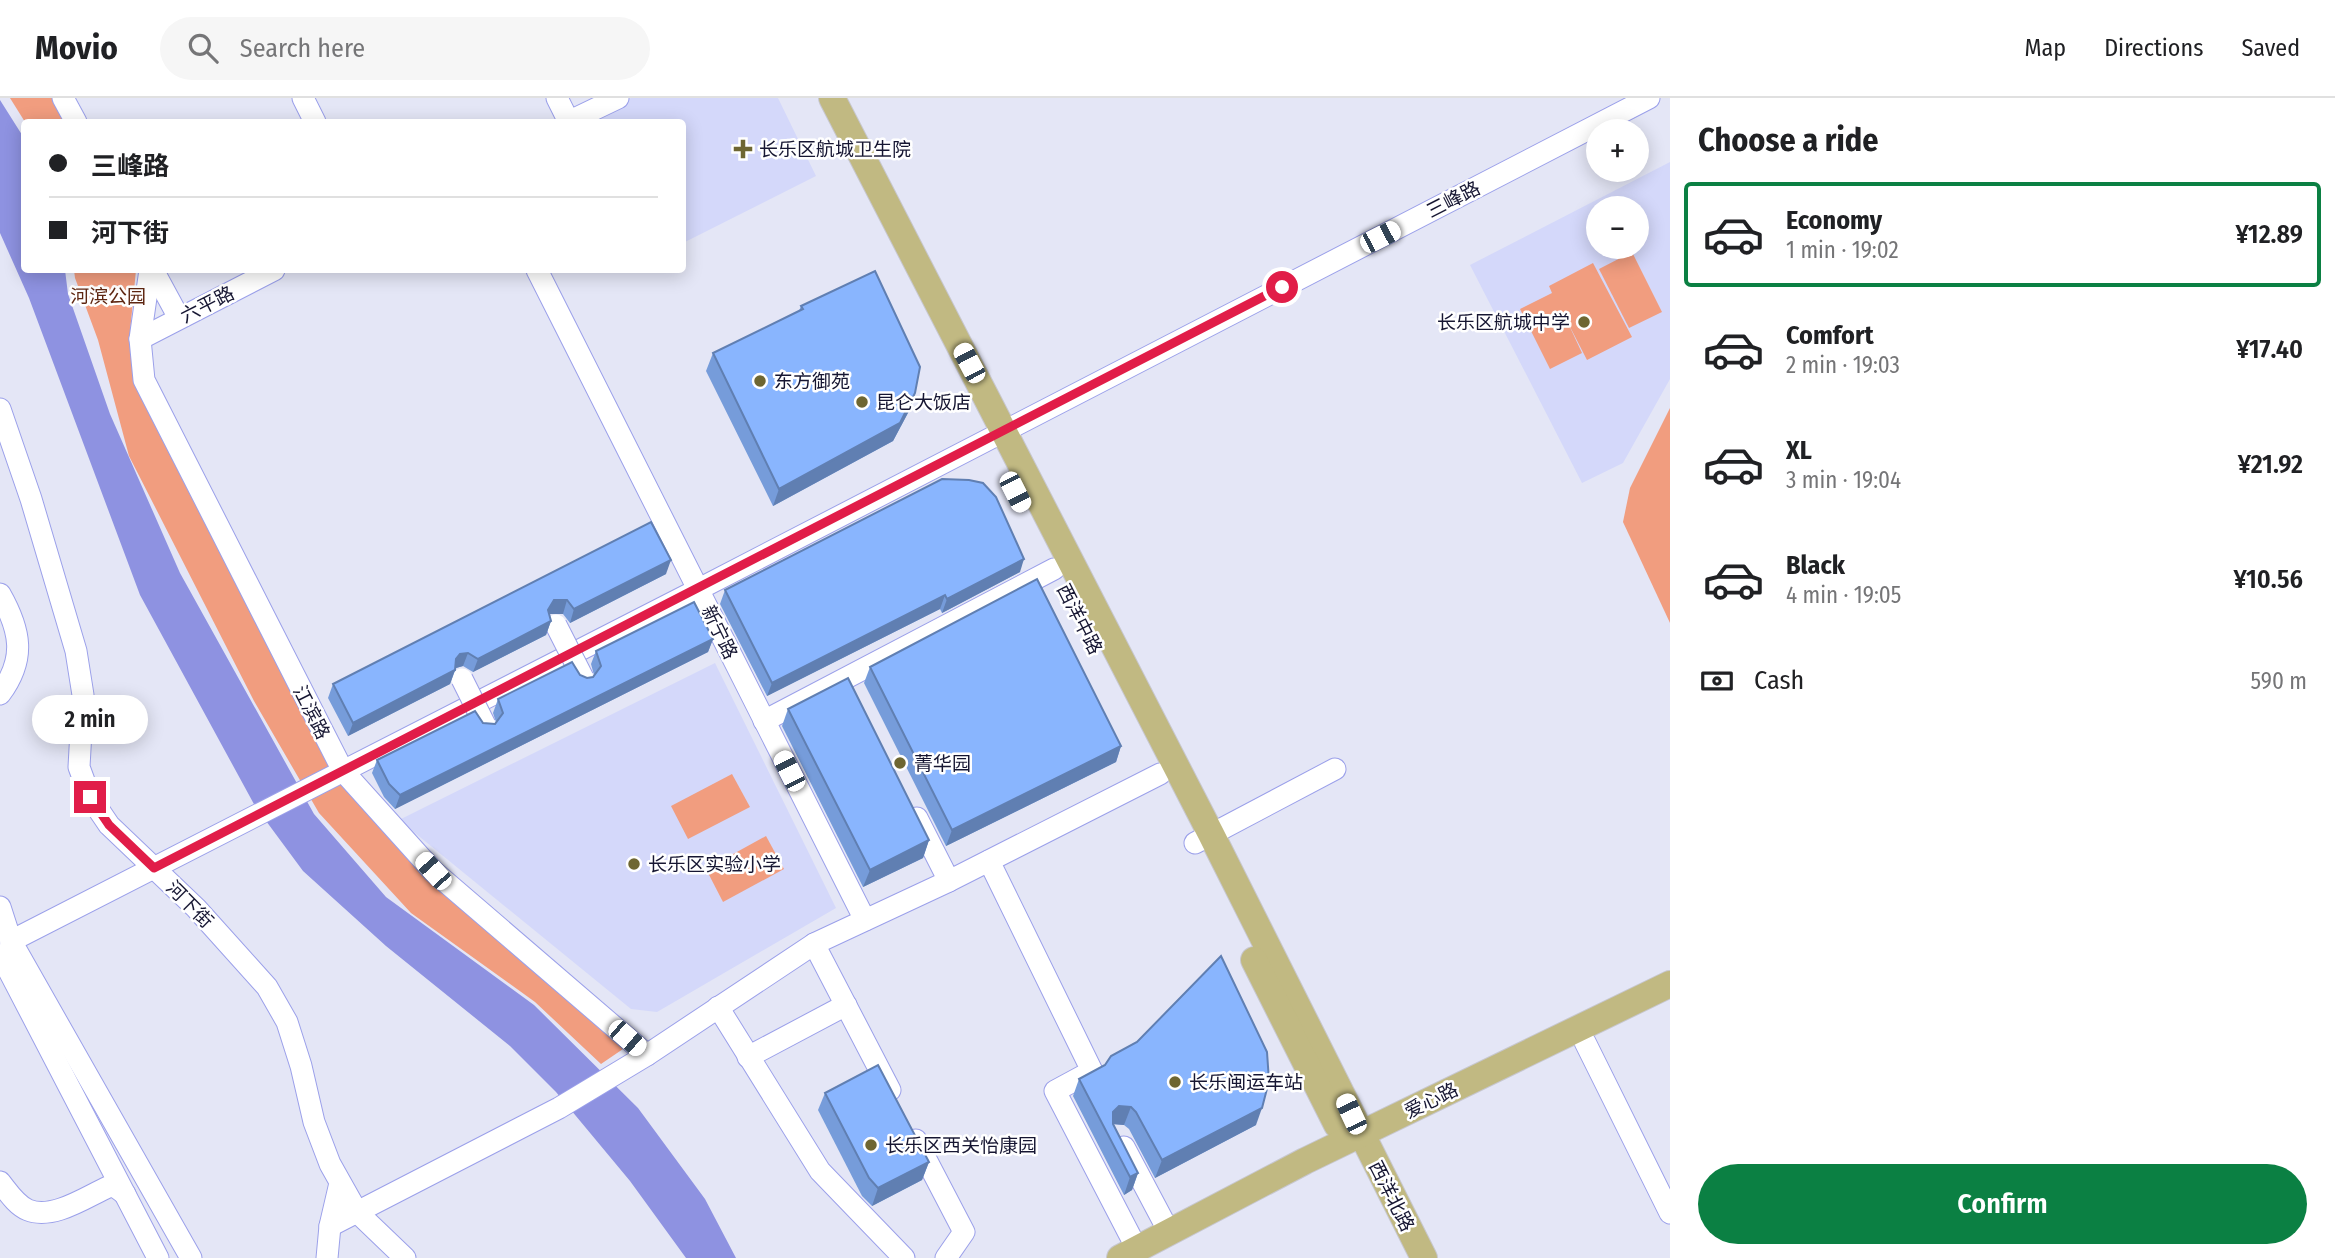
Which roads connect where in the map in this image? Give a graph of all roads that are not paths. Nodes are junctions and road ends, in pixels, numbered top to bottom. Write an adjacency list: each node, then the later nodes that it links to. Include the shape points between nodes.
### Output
1 (63, 98): 8 (street)
2 (303, 98): 9 (street)
3 (557, 98): 10 (street)
4 (618, 98): 11 (street)
5 (813, 98): 19 (main road, 西洋中路)
6 (832, 98): 19 (main road, 西洋中路)
7 (1650, 98): 19 (street, 三峰路)
8 (74, 119)
9 (314, 119)
10 (568, 119)
11 (575, 119)
12 (152, 273): 17 (street, 江滨路)
13 (154, 273): 16 (street, 江滨路)
14 (268, 273): 16 (street, 六平路)
15 (539, 273): 21 (street, 新宁路)
16 (179, 318): 17 (street, 六平路)
17 (141, 338): 30 (street, 江滨路, via 144,380)
18 (0, 409): 35 (street, 河下街, via 76,651 83,695 79,751 83,782 109,825)
19 (996, 435): 20 (main road, 西洋中路); 21 (street, 三峰路); 33 (main road, 西洋中路)
20 (1054, 569): 27 (street, via 850,684); 31 (main road, 西洋中路)
21 (699, 589): 27 (street, 新宁路); 30 (street, 三峰路)
22 (0, 594): 26 (street, via 16,629 18,659)
23 (556, 625): 24 (street, bridge)
24 (583, 678)
25 (461, 679): 28 (street, bridge)
26 (0, 694)
27 (764, 721): 38 (street, 新宁路)
28 (485, 724)
29 (1335, 769): 33 (street)
30 (343, 771): 35 (street, 三峰路); 46 (street, 江滨路, via 433,871)
31 (1160, 774): 33 (main road, 西洋中路); 34 (street)
32 (907, 798): 36 (street)
33 (1203, 838): 49 (main road, 西洋中路)
34 (989, 861): 36 (street); 57 (street, via 1092,1071 1055,1091)
35 (154, 868): 39 (street, 三峰路); 51 (street, 河下街, via 197,908 278,1003 301,1066 321,1144)
36 (948, 881): 38 (street)
37 (0, 907): 39 (street)
38 (865, 920): 40 (street)
39 (11, 941): 52 (street, via 8,969); 59 (street)
40 (814, 944): 43 (street); 44 (street)
41 (1670, 984): 49 (main road, 爱心路)
42 (1670, 1001): 45 (main road, 爱心路)
43 (846, 1005): 47 (street); 63 (street, via 964,1232)
44 (718, 1007): 46 (street); 47 (street)
45 (1585, 1042): 49 (main road, 爱心路); 54 (street)
46 (647, 1055): 53 (street, via 559,1108)
47 (748, 1057): 62 (street, via 820,1171)
48 (1118, 1136): 56 (street)
49 (1356, 1145): 56 (main road, 爱心路); 57 (main road, 爱心路); 64 (main road, 西洋北路); 65 (main road, 西洋北路)
50 (0, 1182): 52 (street, via 27,1210 39,1212 62,1208 108,1187)
51 (340, 1183): 53 (street, 河下街); 55 (street)
52 (125, 1194): 58 (street)
53 (357, 1212): 55 (street); 61 (street, 河下街)
54 (1670, 1213)
55 (330, 1226): 60 (street)
56 (1169, 1232): 57 (main road, 爱心路)
57 (1138, 1255)
58 (158, 1258)
59 (191, 1258)
60 (327, 1258)
61 (405, 1258)
62 (904, 1258)
63 (946, 1258)
64 (1404, 1258)
65 (1424, 1258)

